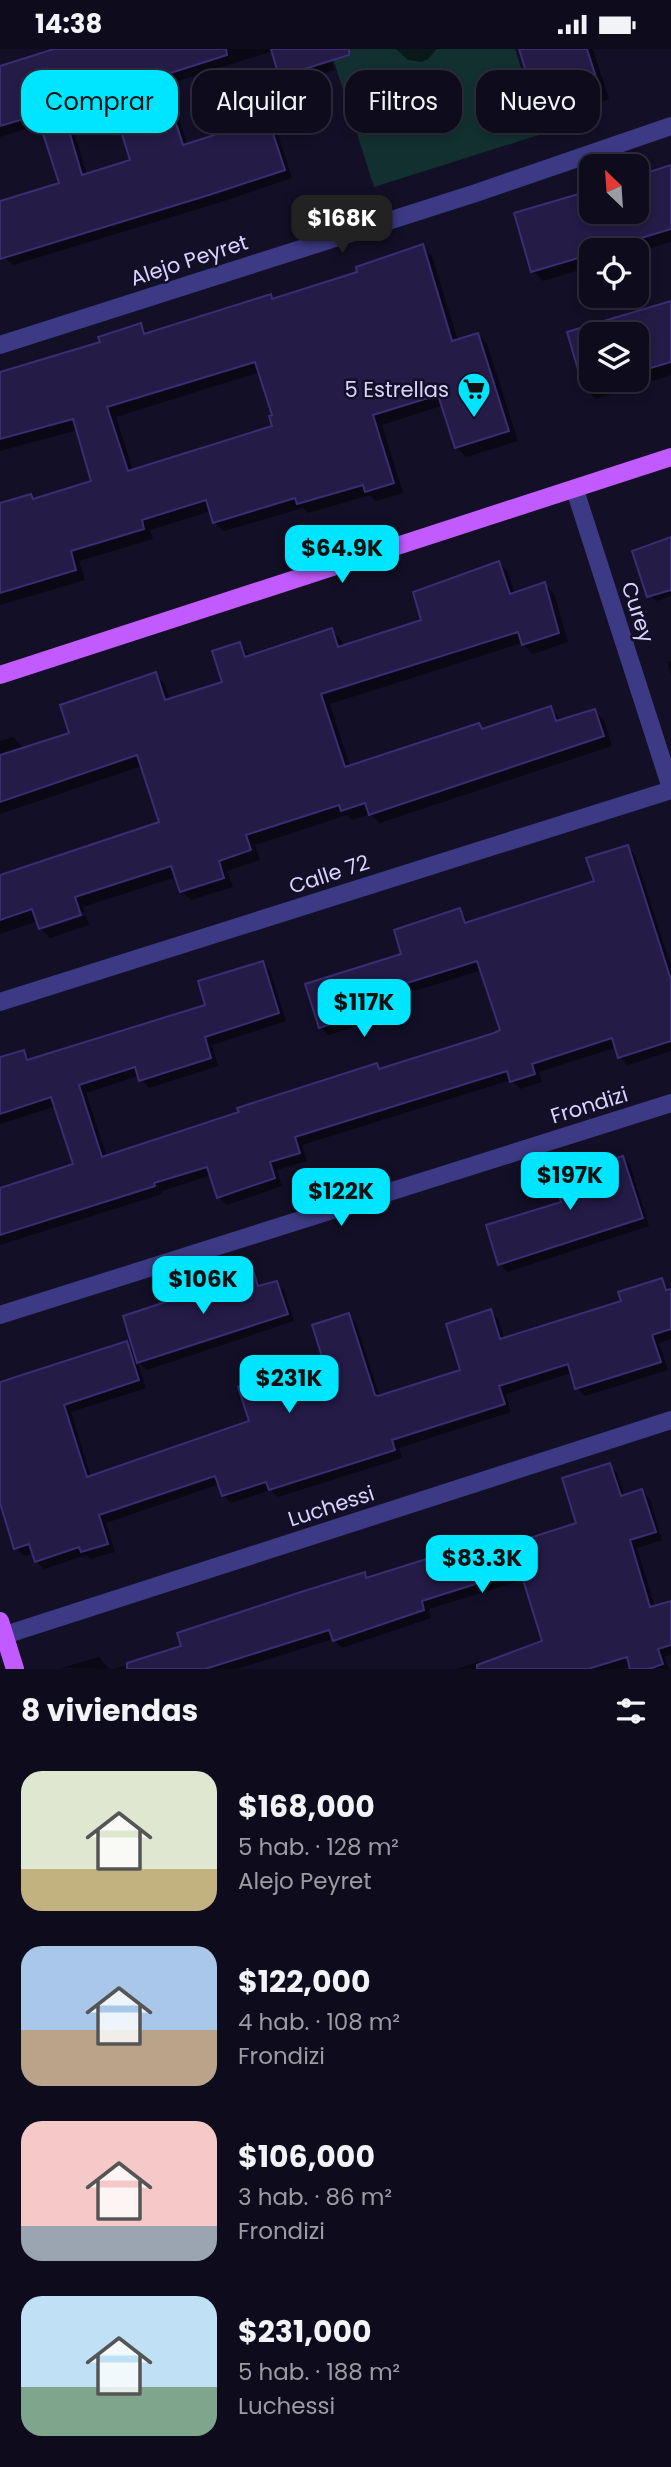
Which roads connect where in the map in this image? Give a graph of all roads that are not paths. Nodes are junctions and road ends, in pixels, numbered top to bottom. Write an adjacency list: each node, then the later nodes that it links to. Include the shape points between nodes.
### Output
1 (671, 126): 2 (street, Alejo Peyret)
2 (0, 345)
3 (671, 457): 4 (main road)
4 (575, 490): 5 (main road); 6 (street, Curey)
5 (0, 675)
6 (671, 789): 7 (street, Calle 72)
7 (0, 1002)
8 (671, 1104): 9 (street, Frondizi)
9 (0, 1315)
10 (671, 1420): 11 (street, Luchessi)
11 (2, 1628): 12 (main road)
12 (15, 1669)

